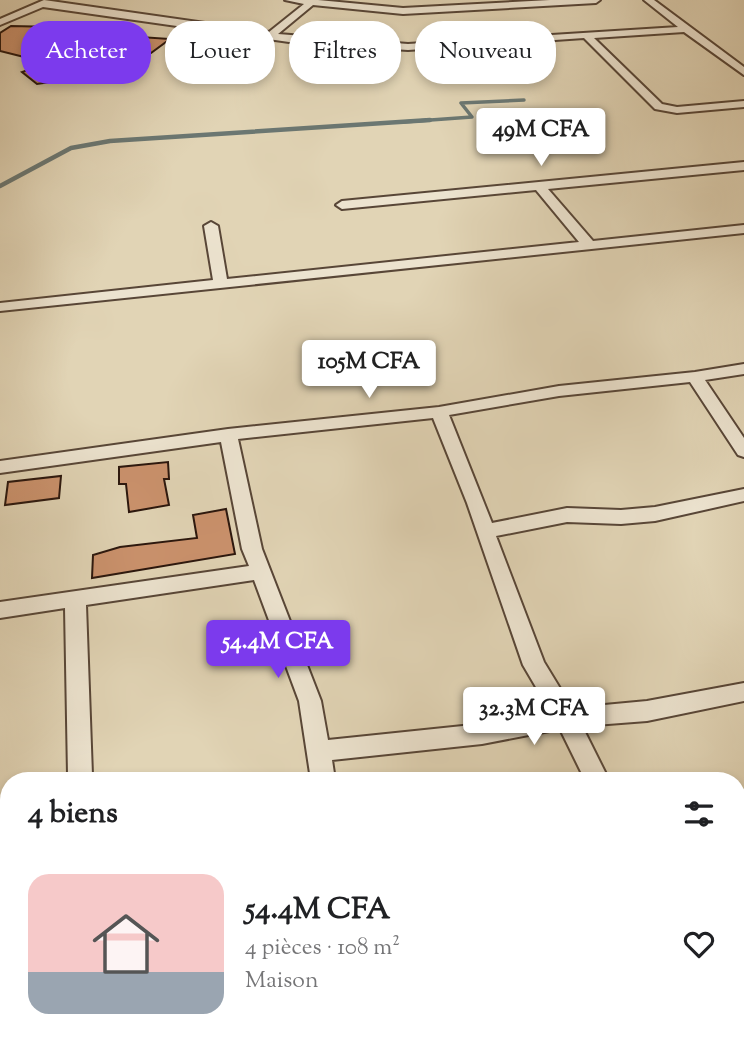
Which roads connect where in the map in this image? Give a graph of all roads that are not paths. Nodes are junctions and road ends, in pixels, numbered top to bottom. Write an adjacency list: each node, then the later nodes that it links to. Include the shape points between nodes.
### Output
1 (289, 0): 4 (street)
2 (596, 0): 4 (street, via 403,11)
3 (648, 0): 8 (street)
4 (312, 1): 9 (street)
5 (46, 2): 6 (street); 7 (street)
6 (176, 21)
7 (0, 22)
8 (684, 29): 11 (street); 12 (street)
9 (275, 32)
10 (275, 36): 11 (street, via 408,47)
11 (587, 36): 13 (street, via 659,107 677,110)
12 (744, 72)
13 (744, 104)
14 (744, 166): 15 (street)
15 (538, 185): 16 (street); 19 (street)
16 (342, 205)
17 (211, 226): 20 (street)
18 (744, 229): 19 (street)
19 (588, 244): 20 (street)
20 (221, 283): 21 (street)
21 (0, 307)
22 (744, 369): 23 (street)
23 (695, 377): 24 (street, via 559,391); 26 (street)
24 (439, 412): 25 (street); 29 (street)
25 (228, 435): 27 (street); 30 (street)
26 (744, 451)
27 (0, 467)
28 (744, 495): 29 (street, via 655,514 568,515)
29 (485, 531): 34 (street, via 534,665)
30 (261, 572): 31 (street); 35 (street, via 310,701)
31 (75, 599): 32 (street); 36 (street)
32 (0, 610)
33 (744, 692): 34 (street, via 647,711)
34 (566, 718): 35 (street, via 481,734); 38 (street)
35 (317, 751): 37 (street)
36 (80, 772)
37 (322, 772)
38 (593, 772)

